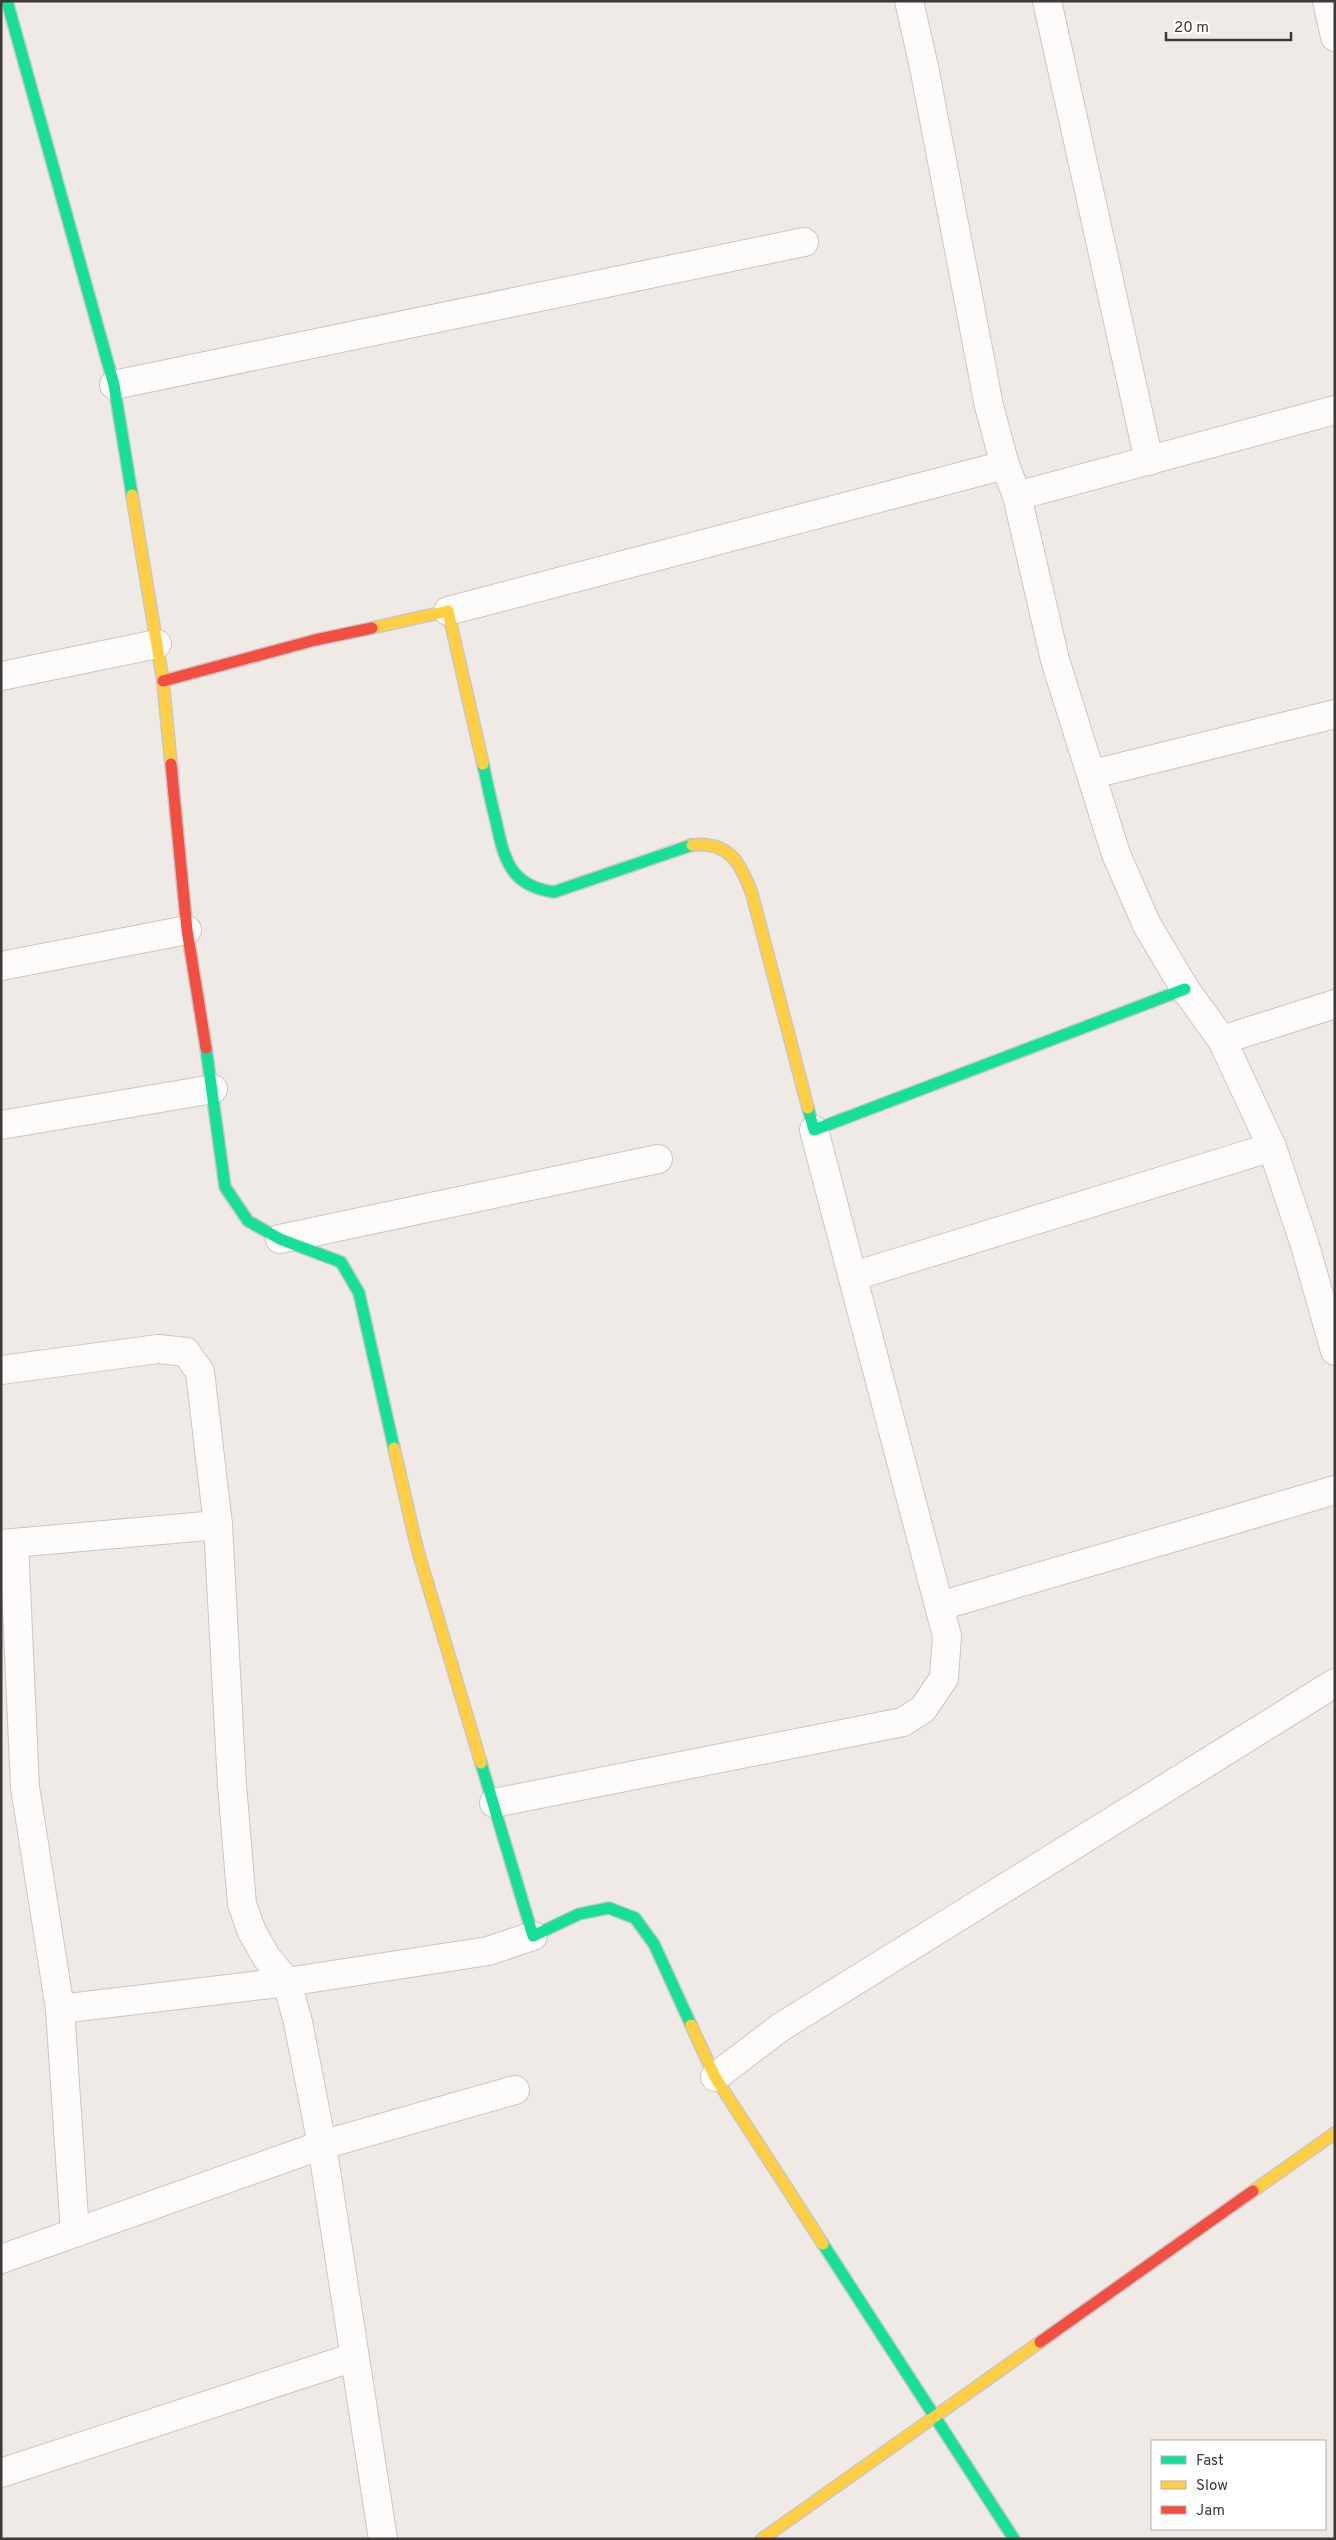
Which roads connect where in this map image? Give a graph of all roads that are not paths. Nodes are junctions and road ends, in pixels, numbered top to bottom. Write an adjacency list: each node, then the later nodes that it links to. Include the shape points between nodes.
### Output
1 (7, 1): 7 (street)
2 (909, 1): 10 (street, via 989,406)
3 (1047, 1): 9 (street)
4 (1327, 1): 5 (street)
5 (1335, 37)
6 (804, 242): 7 (street)
7 (114, 385): 13 (street)
8 (1335, 410): 9 (street)
9 (1149, 461): 11 (street)
10 (1005, 466): 11 (street); 12 (street)
11 (1017, 496): 17 (street, via 1055,660)
12 (448, 611): 15 (street, via 315,640); 25 (street, via 504,857 517,877 536,890 554,892 694,844 720,847 742,866 752,894)
13 (157, 644): 14 (street); 15 (street)
14 (1, 676)
15 (163, 681): 18 (street)
16 (1335, 714): 17 (street)
17 (1093, 774): 20 (street, via 1120,863 1147,925)
18 (187, 930): 19 (street); 23 (street)
19 (1, 966)
20 (1186, 989): 22 (street); 25 (street)
21 (1335, 1004): 22 (street)
22 (1222, 1040): 26 (street)
23 (213, 1089): 24 (street); 28 (street, via 225,1188 248,1221)
24 (1, 1125)
25 (814, 1130): 29 (street)
26 (1272, 1146): 29 (street); 30 (street)
27 (658, 1159): 28 (street)
28 (280, 1239): 37 (street, via 341,1262 360,1293 417,1548)
29 (854, 1276): 35 (street)
30 (1335, 1351)
31 (1, 1370): 33 (street, via 158,1349 186,1352 200,1372)
32 (1335, 1490): 35 (street)
33 (218, 1525): 34 (street); 39 (street, via 242,1904 252,1932 267,1958)
34 (7, 1543): 40 (street, via 25,1787)
35 (940, 1606): 37 (street, via 947,1636 944,1678 923,1709 903,1722)
36 (1335, 1683): 41 (street, via 782,2027)
37 (494, 1803): 38 (street)
38 (533, 1936): 39 (street, via 488,1951); 41 (street, via 579,1914 609,1908 635,1918 654,1944)
39 (287, 1982): 40 (street); 44 (street)
40 (60, 2009): 45 (street)
41 (715, 2077): 48 (street)
42 (516, 2090): 44 (street)
43 (1335, 2132): 48 (street)
44 (322, 2145): 45 (street); 47 (street)
45 (75, 2233): 46 (street)
46 (1, 2259)
47 (354, 2357): 49 (street); 50 (street)
48 (933, 2417): 51 (street); 52 (street)
49 (1, 2473)
50 (383, 2539)
51 (762, 2539)
52 (1014, 2539)

